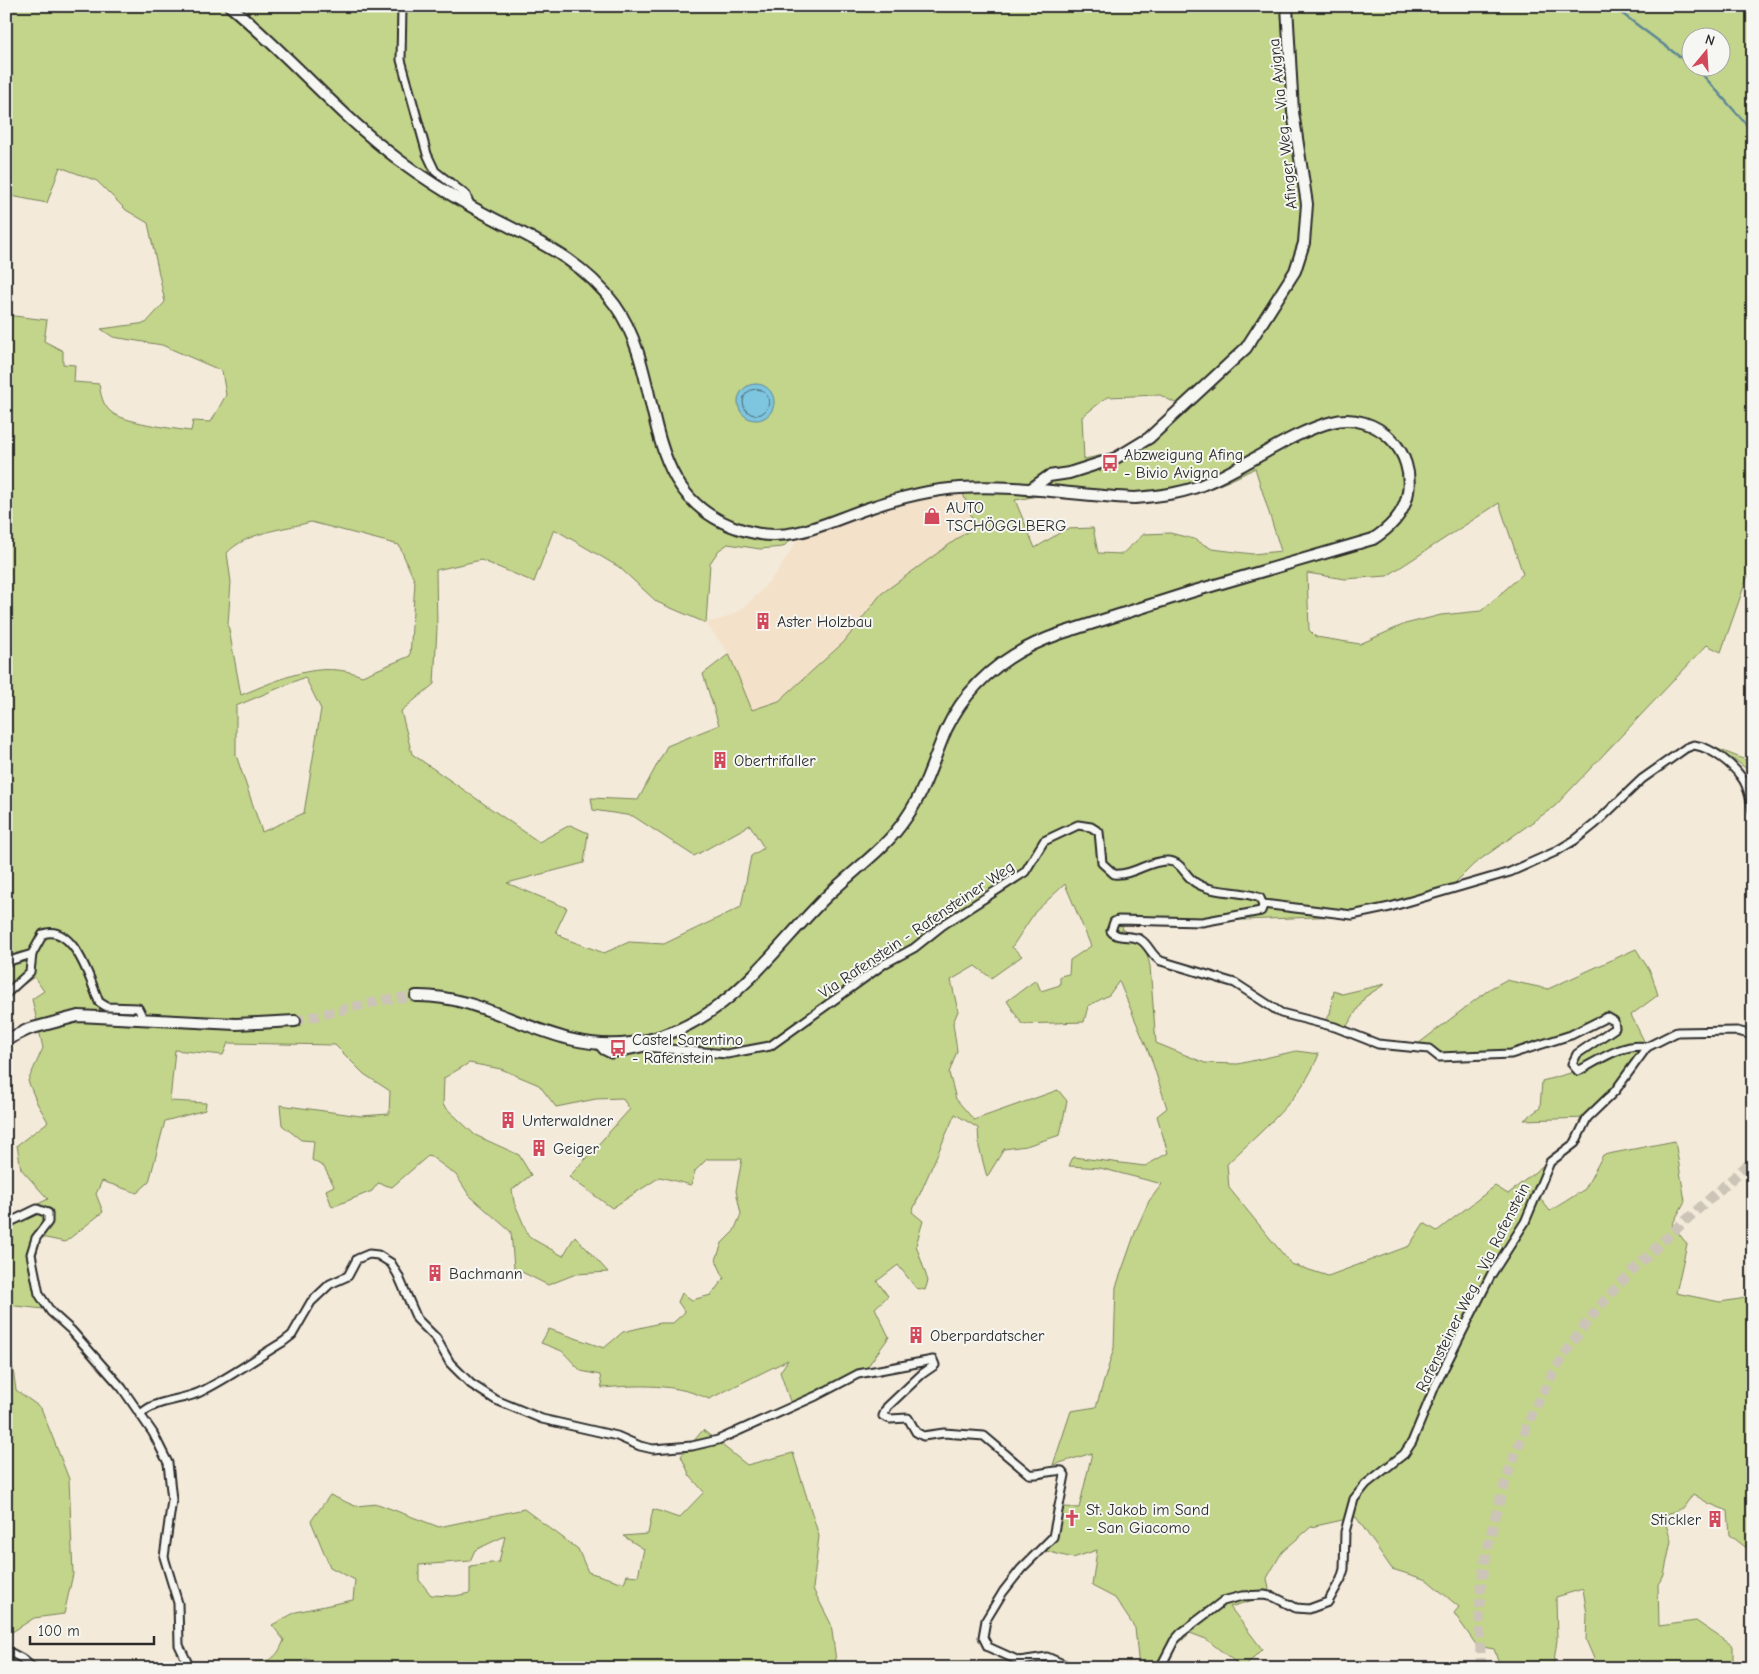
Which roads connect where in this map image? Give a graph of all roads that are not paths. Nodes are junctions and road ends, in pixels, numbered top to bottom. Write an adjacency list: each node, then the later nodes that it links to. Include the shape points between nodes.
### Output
1 (10, 6): 5 (street)
2 (230, 6): 6 (main road, via 377,142)
3 (402, 6): 6 (street, via 401,60 427,154 435,171 466,195)
4 (1287, 6): 7 (main road, Afinger Weg - Via Avigna, via 1293,112 1307,204 1304,243 1294,271 1246,348 1149,438 1109,461 1049,476)
5 (6, 9)
6 (471, 207): 7 (main road, via 563,256 584,270 604,291 625,322 636,346 668,466 696,504 726,524 759,534 796,534 901,498 943,490 990,487)
7 (1029, 490): 18 (main road, via 1135,498 1166,494 1208,483 1310,430 1332,421 1348,420 1370,424 1387,435 1402,454 1409,478 1408,495 1400,513 1373,539 1055,635 1008,657 958,708 906,819 748,982 719,1007 680,1029 650,1040)
8 (1753, 811): 9 (street, via 1747,788 1734,770 1716,755 1694,745 1642,779 1575,840 1510,872 1352,915)
9 (1263, 904): 18 (street, Via Rafenstein - Rafensteiner Weg, via 1255,896 1197,884 1174,861 1160,861 1124,874 1114,874 1102,863 1098,832 1092,827 1078,825 1044,841 1025,872 943,925 914,948 884,964 770,1046 727,1054 645,1047 611,1054); 19 (street, via 1259,912 1202,922 1118,920 1111,931 1118,936 1142,941 1161,961 1235,983 1280,1014 1334,1027 1378,1044 1430,1049 1439,1057 1511,1054 1571,1035 1607,1017 1614,1020 1616,1028 1577,1054 1572,1064 1578,1071 1620,1050 1637,1045)
10 (32, 954): 11 (street); 12 (street, via 30,972); 14 (street, via 44,934 61,934 82,959 99,1002 107,1007 138,1008)
11 (6, 962)
12 (6, 994)
13 (416, 996): 18 (main road, via 457,1000 544,1033)
14 (143, 1018): 15 (main road, via 258,1025); 17 (main road, via 69,1016)
15 (295, 1021)
16 (1753, 1035): 19 (street, Rafensteiner Weg - Via Rafenstein, via 1736,1031 1677,1032)
17 (6, 1040)
18 (598, 1044)
19 (1647, 1047): 26 (street, Rafensteiner Weg - Via Rafenstein, via 1614,1091 1587,1118 1575,1143 1550,1162 1525,1222 1491,1274 1435,1386 1412,1442 1404,1454 1366,1484 1354,1499 1345,1532 1344,1569 1328,1602 1309,1609 1296,1608 1264,1595 1223,1601 1181,1633)
20 (6, 1224): 21 (street, via 36,1209 48,1213 48,1222 36,1238 31,1254 39,1294 51,1312 115,1378)
21 (140, 1414): 24 (street, via 168,1463 171,1477 172,1500 164,1557 178,1603 180,1645); 25 (street, via 163,1402 201,1392 283,1342 292,1335 311,1302 330,1284 348,1276 357,1259 369,1254 378,1255 390,1263 417,1319 436,1338 450,1363 471,1384 496,1400 542,1419 617,1436 647,1448 675,1448 718,1440 858,1374 933,1360 935,1365 887,1407 883,1416 908,1418 916,1432 924,1436 944,1432 984,1436 1029,1474 1036,1476 1057,1470 1065,1475 1053,1537 1003,1592 986,1620 983,1637 988,1647 1019,1662 1047,1657)
22 (6, 1650): 23 (street)
23 (33, 1668)
24 (190, 1668)
25 (1072, 1668)
26 (1160, 1668)

